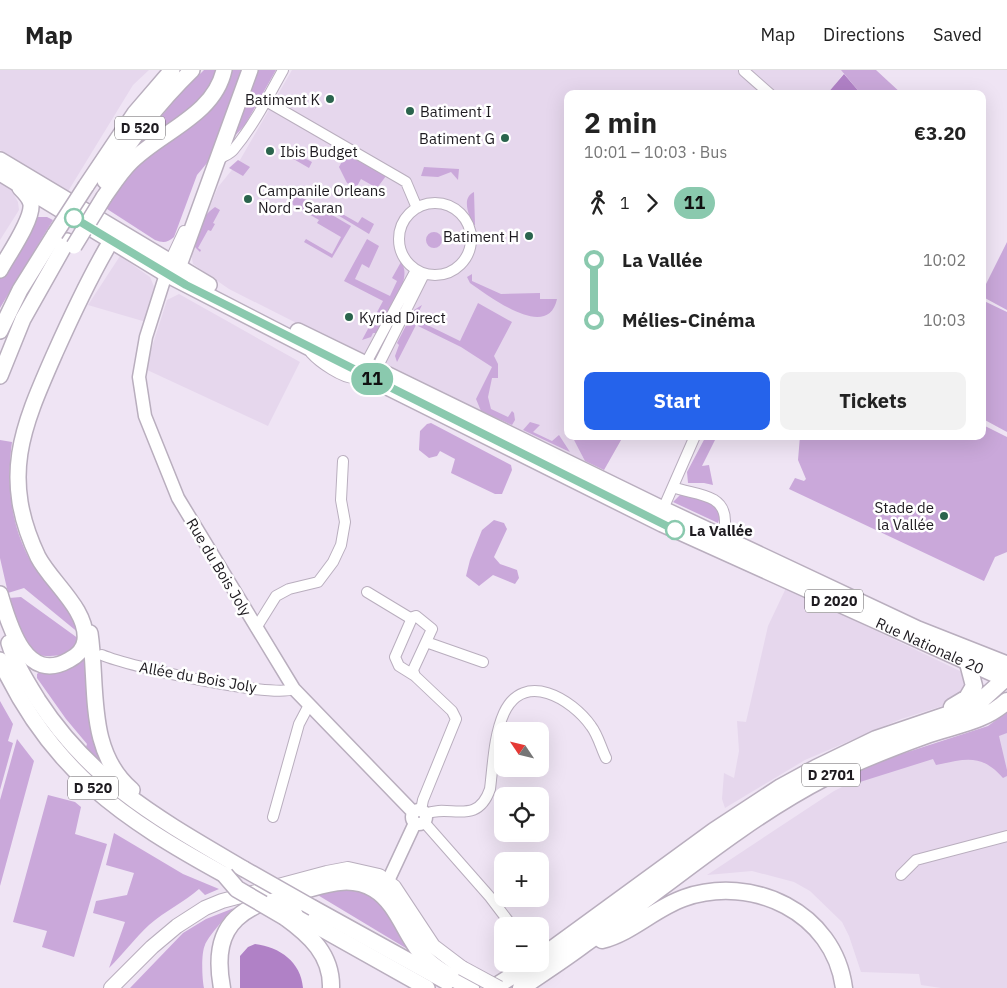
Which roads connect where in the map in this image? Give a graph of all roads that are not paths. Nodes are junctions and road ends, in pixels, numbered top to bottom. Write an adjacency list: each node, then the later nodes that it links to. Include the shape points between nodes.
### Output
1 (172, 70): 12 (main road, D 520, via 135,113)
2 (192, 70): 12 (main road, D 520, via 145,122)
3 (224, 70): 12 (main road, via 218,88 207,103)
4 (250, 70): 9 (main road)
5 (283, 70): 8 (street)
6 (744, 71): 7 (street)
7 (765, 90)
8 (266, 101): 9 (street, via 232,151); 13 (street, via 406,182)
9 (218, 158): 16 (main road)
10 (0, 160): 16 (main road)
11 (2, 175): 15 (main road); 17 (main road, via 29,199 31,210)
12 (96, 192): 14 (main road, D 520)
13 (418, 208): 18 (street, via 404,221 399,238 406,262); 18 (street, via 441,203 453,208 462,214 471,233 468,254 460,267 443,275)
14 (65, 240): 19 (main road, D 520, via 20,290); 21 (main road, D 520, via 23,320)
15 (111, 241): 16 (main road); 28 (main road, via 39,388 18,450 19,510 32,545)
16 (171, 268): 20 (main road); 20 (main road, via 303,345); 33 (street, Rue du Bois Joly, via 141,358 139,377 145,416 178,498)
17 (0, 270)
18 (420, 272): 20 (street)
19 (0, 331)
20 (369, 369): 25 (main road)
21 (0, 376)
22 (693, 440): 24 (street)
23 (343, 461): 33 (street, via 341,500 345,522 341,545 333,562 318,582 289,589 276,596)
24 (673, 487): 25 (street); 26 (street, via 701,493 718,503 725,515)
25 (667, 516): 26 (main road, Rue Nationale 20 / D 2020); 27 (main road, Rue Nationale 20 / D 2020)
26 (722, 537): 27 (street); 39 (main road, Rue Nationale 20 / D 2020, via 918,629)
27 (710, 547): 38 (main road, Rue Nationale 20 / D 2020, via 759,566)
28 (48, 572): 30 (main road, via 79,613 85,627 83,648 66,662 43,663 26,656); 46 (main road, via 77,601 89,624 102,748 110,766 130,789 139,794)
29 (368, 592): 32 (street)
30 (0, 594)
31 (0, 618): 46 (main road, D 520, via 22,672 59,730 92,768)
32 (412, 618): 34 (street, via 416,616 432,629); 40 (street, via 395,656 399,666)
33 (256, 628): 41 (street, Rue du Bois Joly)
34 (426, 642): 37 (street); 40 (street, via 412,670)
35 (102, 655): 41 (street, Allée du Bois Joly, via 120,663 185,677 268,690 287,692)
36 (0, 660): 51 (main road, D 520, via 15,694 50,744 78,775 117,809 162,841)
37 (483, 662)
38 (968, 663): 39 (main road, Rue Nationale 20 / D 2020); 44 (highway, D 2701, via 974,683 972,691 967,698)
39 (1006, 675): 44 (highway, D 2701, via 976,705)
40 (415, 676): 48 (street, via 452,711 456,719 423,800)
41 (294, 689): 43 (street, Rue du Bois Joly)
42 (1007, 702): 55 (highway, D 2701, via 975,721 925,735 861,760 791,797 752,820)
43 (309, 705): 47 (street, via 299,724); 48 (street, Rue du Bois Joly)
44 (931, 719): 56 (highway, D 2701, via 876,739 781,787 714,831)
45 (606, 758): 48 (street, via 592,726 568,703 548,692 524,694 504,714 490,789 484,800 476,808 464,812)
46 (149, 812): 58 (main road, D 520, bridge, via 313,908)
47 (273, 817)
48 (420, 817): 52 (street); 54 (street)
49 (1007, 836): 50 (street, via 916,860)
50 (901, 875)
51 (225, 876): 53 (highway, bridge, via 237,889)
52 (388, 881): 58 (main road, via 400,893); 59 (main road, via 358,870 338,870 222,901 177,926)
53 (290, 916): 61 (highway, via 317,945 330,971); 62 (main road)
54 (505, 917)
55 (586, 943): 66 (highway, D 2701); 67 (highway, via 608,938 683,898 722,890 754,894 788,904 810,922 828,943)
56 (549, 951)
57 (519, 972): 64 (highway)
58 (453, 978): 60 (highway, via 426,959 383,896 368,886 348,881 286,894 244,911 231,924 221,946); 63 (highway); 65 (main road, bridge)
59 (111, 988)
60 (222, 988)
61 (331, 988)
62 (427, 988)
63 (471, 988)
64 (494, 988)
65 (499, 988)
66 (521, 988)
67 (844, 988)

